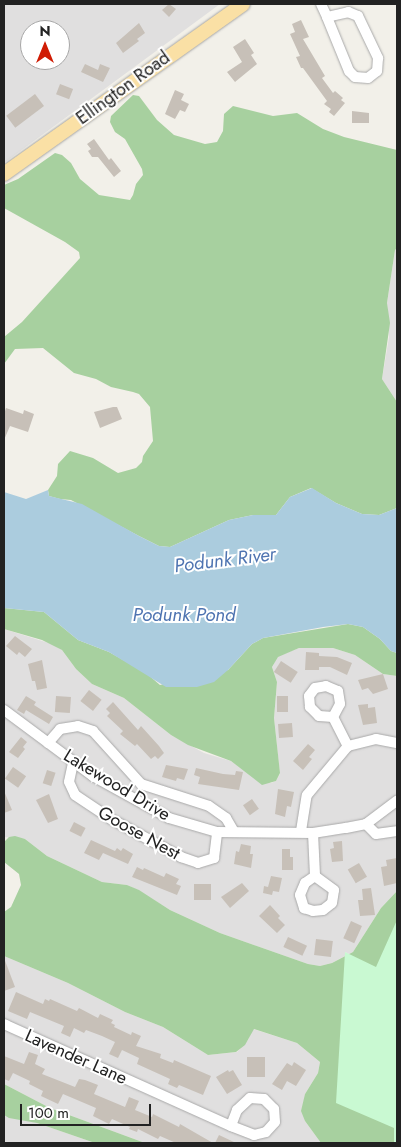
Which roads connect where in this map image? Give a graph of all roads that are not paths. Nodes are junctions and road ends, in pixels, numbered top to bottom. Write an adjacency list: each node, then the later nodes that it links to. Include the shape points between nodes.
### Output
1 (243, 4): 4 (main road, Ellington Road)
2 (321, 4): 3 (street)
3 (327, 17): 3 (street, via 349,71 362,79 374,74 378,58 358,16 348,12)
4 (4, 174)
5 (4, 710): 7 (street, Lakewood Drive)
6 (333, 716): 9 (street)
7 (48, 742): 10 (street, Lakewood Drive); 11 (street, via 60,730 78,726 93,731)
8 (397, 743): 9 (street, via 376,739)
9 (348, 746): 15 (street, via 307,795)
10 (73, 763): 12 (street, Lakewood Drive); 17 (street, Goose Nest, via 69,782 75,795 111,819 181,857 198,864 214,858)
11 (141, 784): 12 (street); 18 (street, via 209,806 226,818)
12 (134, 799): 17 (street, Lakewood Drive, via 169,818)
13 (397, 801): 14 (street, Lakewood Drive)
14 (366, 824): 16 (street, via 376,834); 19 (street, Lakewood Drive)
15 (301, 831): 18 (street, Lakewood Drive); 19 (street, Lakewood Drive)
16 (397, 831)
17 (217, 832): 18 (street, Lakewood Drive)
18 (234, 832)
19 (313, 833): 20 (street)
20 (315, 876)
21 (4, 1024): 22 (street, Lavender Lane)
22 (232, 1126): 22 (street, Lavender Lane, via 254,1135 266,1132 275,1122 274,1109 264,1099 250,1098 237,1110)

